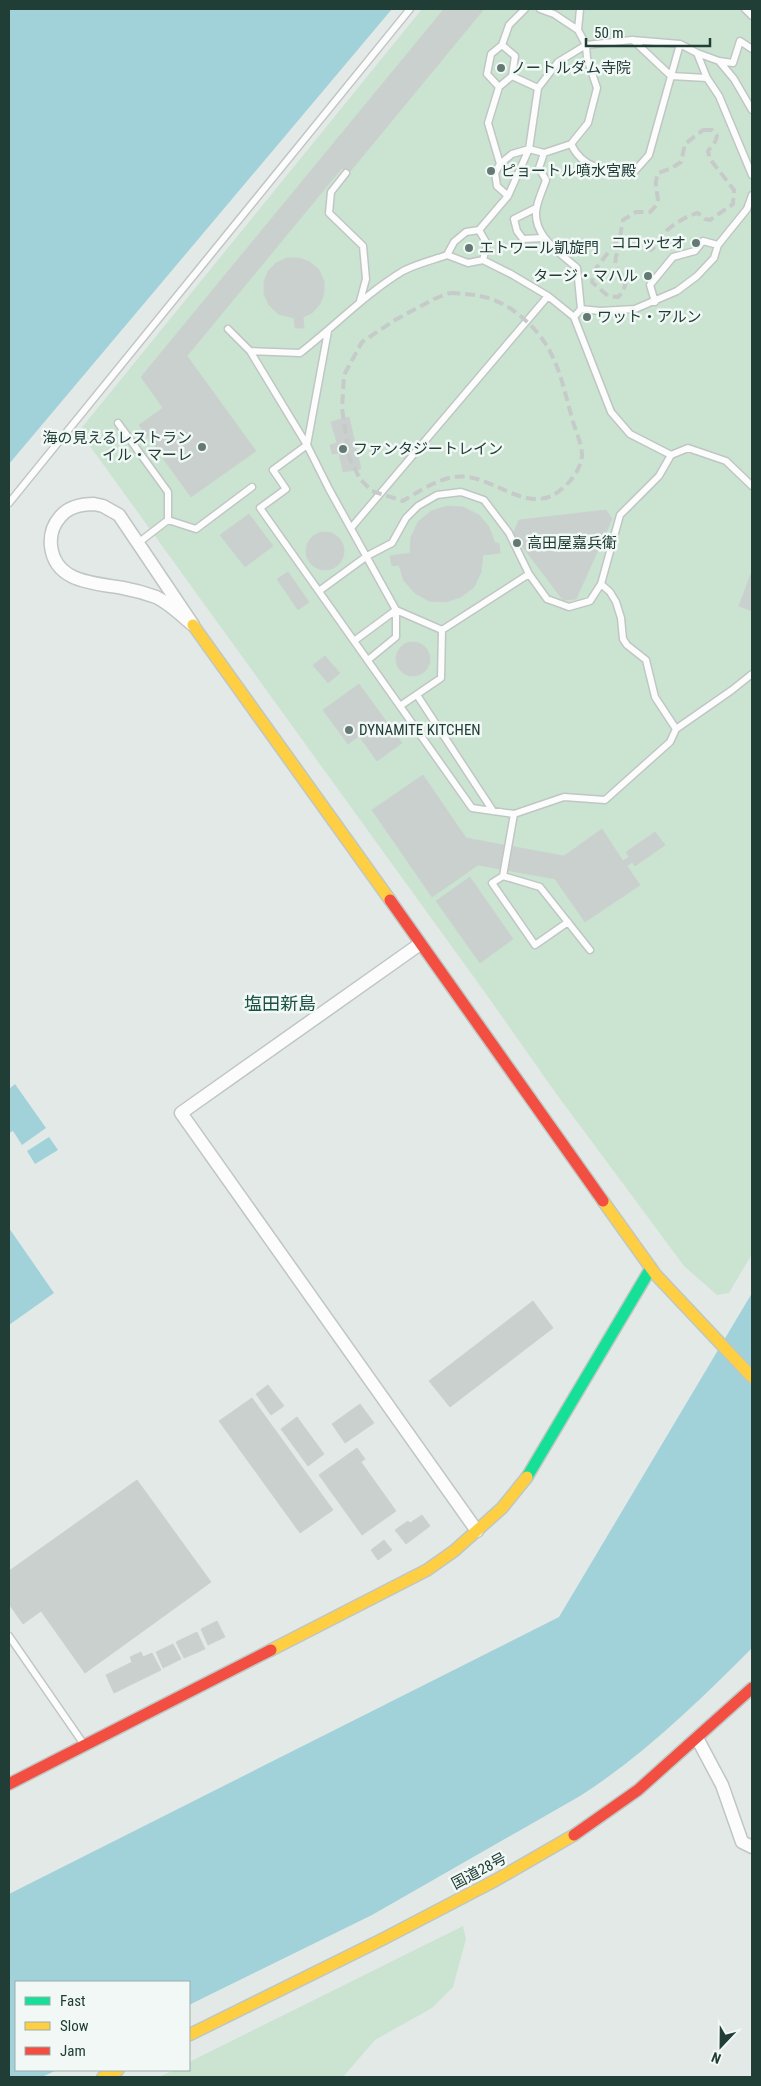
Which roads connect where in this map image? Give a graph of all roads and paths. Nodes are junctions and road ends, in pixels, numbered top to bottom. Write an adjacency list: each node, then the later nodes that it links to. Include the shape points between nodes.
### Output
1 (410, 9): 49 (lane)
2 (525, 9): 11 (lane, via 509,25)
3 (540, 9): 7 (lane)
4 (580, 9): 7 (lane)
5 (745, 9): 6 (lane)
6 (752, 16)
7 (578, 30): 10 (lane)
8 (632, 40): 9 (lane); 10 (lane); 16 (lane)
9 (680, 44): 13 (lane); 16 (lane)
10 (586, 45): 19 (lane, via 558,62); 21 (lane, via 597,88 588,123)
11 (502, 46): 15 (lane, via 515,56); 18 (lane, via 491,54 488,74)
12 (752, 49): 14 (lane, via 740,41 733,63)
13 (697, 53): 14 (lane); 17 (lane)
14 (718, 61): 20 (lane, via 734,79)
15 (512, 76): 18 (lane); 19 (lane)
16 (671, 76): 17 (lane); 21 (lane, via 649,155 633,173 604,171 577,157)
17 (707, 78): 26 (lane, via 719,96)
18 (499, 87): 24 (lane, via 488,124)
19 (538, 88): 22 (lane)
20 (752, 110)
21 (571, 144): 23 (lane)
22 (529, 149): 23 (lane); 24 (lane, via 512,154); 28 (lane)
23 (544, 153): 29 (lane, via 539,168 546,180)
24 (500, 164): 28 (lane, via 495,173 497,186)
25 (346, 173): 37 (lane, via 331,192 329,213 363,246 366,279)
26 (752, 175)
27 (752, 195): 30 (lane)
28 (508, 196): 31 (lane)
29 (536, 208): 32 (lane); 32 (lane, via 514,220 523,239)
30 (749, 210): 33 (lane)
31 (479, 230): 34 (lane, via 466,232 454,242); 35 (lane, via 487,244)
32 (543, 238): 39 (lane, via 578,268)
33 (718, 245): 38 (lane, via 714,258 697,276); 38 (lane, via 703,241 695,251 673,257 650,285)
34 (447, 255): 35 (lane, via 468,263); 37 (lane, via 405,270)
35 (483, 260): 36 (lane)
36 (548, 296): 40 (lane); 51 (lane)
37 (360, 301): 42 (lane)
38 (655, 302): 39 (lane, via 635,309)
39 (582, 309): 40 (lane)
40 (574, 317): 46 (lane, via 611,412 630,434)
41 (228, 329): 43 (lane)
42 (328, 331): 43 (lane, via 300,354); 45 (lane)
43 (250, 351): 45 (lane)
44 (118, 423): 50 (lane, via 168,492)
45 (307, 445): 51 (lane); 56 (lane, via 273,470 286,489 260,508)
46 (671, 454): 47 (lane, via 688,448 726,461); 55 (lane, via 659,476 620,516)
47 (752, 486)
48 (252, 487): 50 (lane, via 196,529)
49 (9, 504)
50 (168, 520): 52 (lane)
51 (351, 528): 53 (lane)
52 (138, 543): 58 (street); 58 (street, via 119,515 94,504 78,506 61,516 50,540 55,560 68,575 80,581 125,588 159,598)
53 (367, 556): 54 (lane, via 392,543 406,518 418,506 437,495 461,492 484,500 509,533); 56 (lane); 57 (lane)
54 (529, 574): 55 (lane, via 547,599 569,606 590,601); 59 (lane)
55 (601, 584): 65 (lane, via 616,602 623,639 646,660 655,697)
56 (319, 591): 60 (lane)
57 (396, 610): 59 (lane); 60 (lane); 61 (lane, via 396,637)
58 (193, 625): 70 (main road)
59 (442, 630): 63 (lane, via 441,678)
60 (354, 641): 61 (lane)
61 (368, 660): 64 (lane)
62 (752, 674): 65 (lane)
63 (417, 695): 64 (lane); 66 (lane)
64 (400, 706): 66 (lane, via 472,808)
65 (676, 729): 67 (lane, via 670,742 605,800 564,796)
66 (494, 811): 67 (lane)
67 (514, 814): 68 (lane)
68 (503, 876): 69 (lane, via 540,887); 69 (lane, via 492,883 535,945)
69 (568, 922): 71 (lane)
70 (420, 944): 72 (main road); 74 (street, via 181,1113)
71 (590, 950)
72 (651, 1268): 73 (main road); 74 (main road, via 528,1476 502,1508)
73 (752, 1377)
74 (477, 1531): 78 (main road, via 427,1570)
75 (9, 1636): 78 (lane)
76 (752, 1688): 77 (main road, 国道28号)
77 (697, 1738): 80 (street, via 722,1785 742,1842); 81 (main road, 国道28号, via 638,1790 568,1839 383,1939)
78 (86, 1746): 79 (main road)
79 (9, 1784)
80 (752, 1848)
81 (190, 2035)
82 (116, 2071): 83 (main road)
83 (103, 2077)

